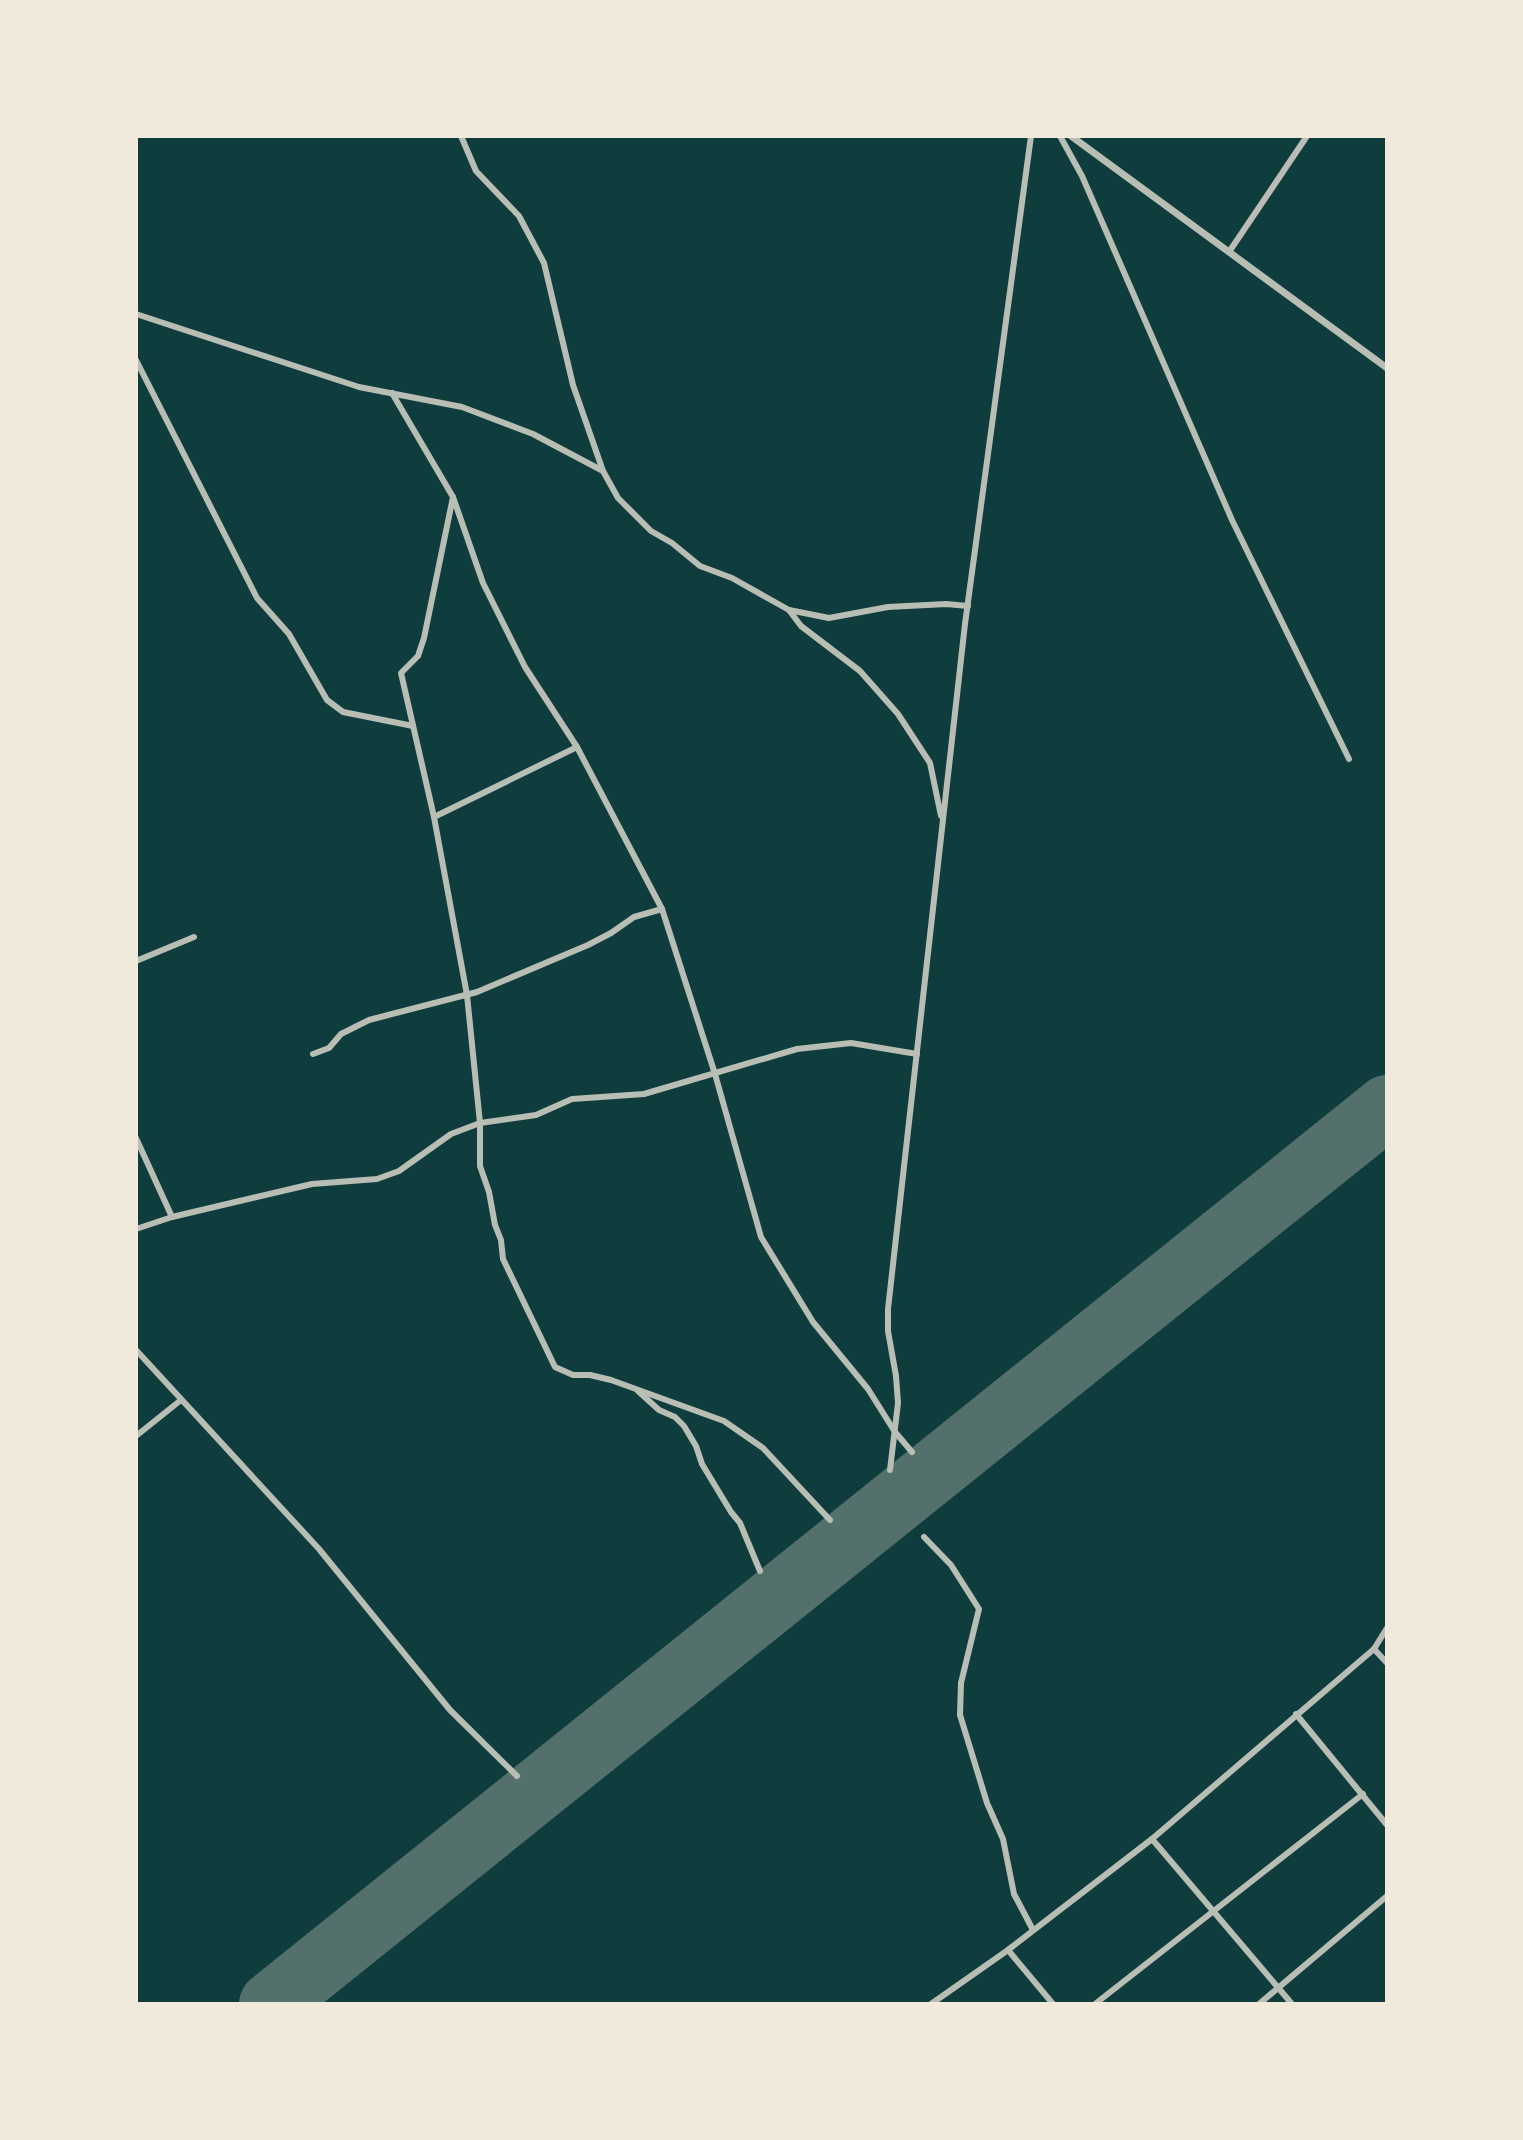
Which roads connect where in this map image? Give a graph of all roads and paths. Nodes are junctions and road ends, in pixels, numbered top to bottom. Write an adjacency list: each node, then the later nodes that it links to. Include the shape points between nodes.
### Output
1 (461, 136): 11 (street, via 476,171 519,216 544,263 573,385)
2 (1031, 136): 13 (street)
3 (1060, 136): 17 (street, via 1232,520)
4 (1071, 136): 6 (street)
5 (1307, 136): 6 (street)
6 (1229, 252): 9 (street)
7 (136, 314): 10 (street)
8 (136, 360): 15 (street, via 257,598 289,634 327,700 343,712)
9 (1387, 368)
10 (392, 393): 11 (street, via 462,407 533,434); 12 (street)
11 (603, 471): 14 (street, via 618,498 651,531 700,566)
12 (453, 497): 15 (street, via 424,638 418,656 401,673); 16 (street, via 483,583 525,667)
13 (968, 606): 14 (street, via 888,607 829,618); 19 (street)
14 (789, 610): 19 (street, via 801,626 860,671 898,714 930,763)
15 (413, 726): 18 (street)
16 (577, 747): 18 (street); 20 (street)
17 (1349, 759)
18 (434, 817): 23 (street)
19 (943, 824): 25 (street)
20 (662, 909): 23 (street); 26 (street)
21 (194, 937): 22 (street)
22 (136, 961)
23 (467, 995): 24 (street, via 369,1020); 27 (street)
24 (313, 1054)
25 (917, 1054): 26 (street, via 851,1043 797,1049); 34 (street, via 888,1309 896,1376)
26 (715, 1074): 27 (street, via 644,1094 572,1099 536,1115); 34 (street, via 761,1237 813,1322 868,1389)
27 (480, 1123): 29 (street, via 451,1134 399,1171 377,1179 312,1184); 32 (street, via 480,1166 503,1259 555,1367)
28 (136, 1138): 29 (street)
29 (172, 1217): 30 (street)
30 (136, 1229)
31 (136, 1350): 33 (street)
32 (635, 1388): 38 (street, via 742,1432); 40 (street, via 684,1426 740,1523)
33 (181, 1400): 35 (street); 45 (street, via 319,1549 450,1710)
34 (895, 1432): 36 (street); 37 (street)
35 (136, 1436)
36 (912, 1452)
37 (890, 1470)
38 (830, 1520)
39 (924, 1537): 51 (street, via 951,1565 979,1609 961,1683 960,1715 1003,1839 1014,1894)
40 (760, 1571)
41 (1387, 1628): 42 (street)
42 (1374, 1649): 43 (street); 44 (street)
43 (1387, 1663)
44 (1296, 1714): 46 (street); 48 (street)
45 (517, 1776)
46 (1363, 1794): 47 (street); 50 (street)
47 (1387, 1825)
48 (1152, 1839): 50 (street); 51 (street)
49 (1387, 1896): 53 (street)
50 (1213, 1911): 53 (street); 56 (street)
51 (1033, 1930): 52 (street)
52 (1008, 1950): 54 (street); 55 (street)
53 (1278, 1988): 57 (street); 58 (street)
54 (931, 2004)
55 (1053, 2004)
56 (1095, 2004)
57 (1259, 2004)
58 (1292, 2004)

